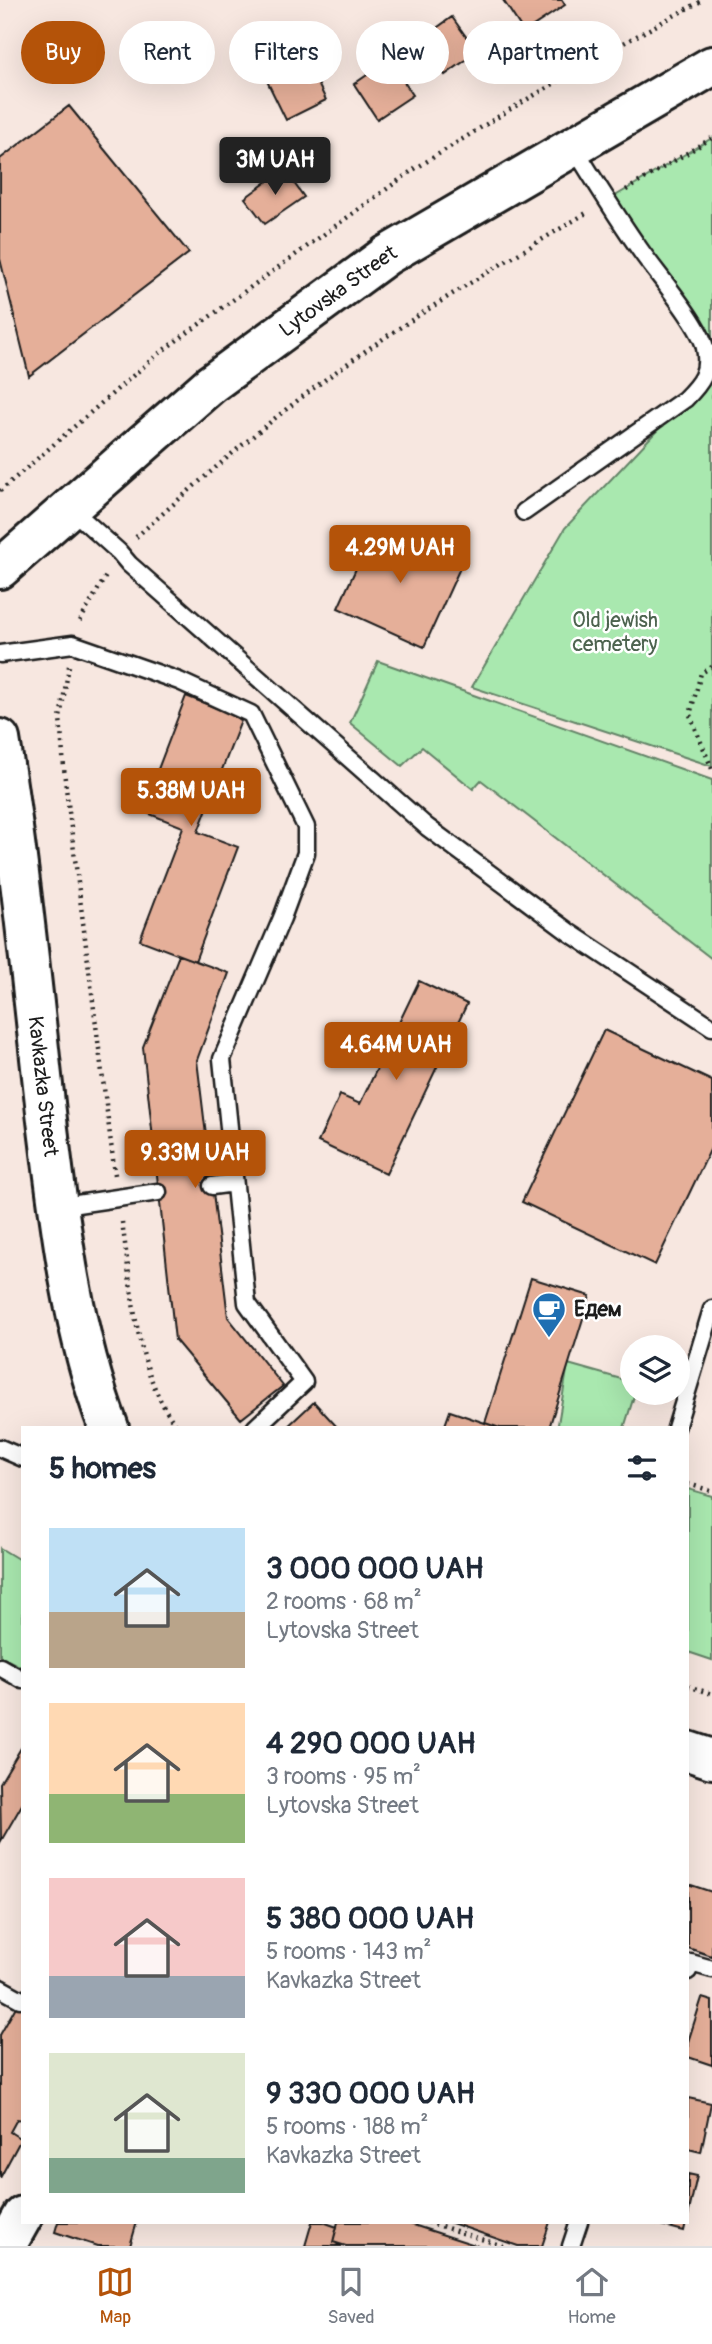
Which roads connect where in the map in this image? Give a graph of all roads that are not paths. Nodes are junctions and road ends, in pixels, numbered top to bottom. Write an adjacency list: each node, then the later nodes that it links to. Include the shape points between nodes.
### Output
1 (712, 66): 2 (street, Lytovska Street)
2 (573, 146): 3 (street, Lytovska Street, via 387,255 211,384); 4 (lane, via 690,319 705,345 707,365 701,384 685,399)
3 (69, 508): 5 (street, Lytovska Street); 8 (lane, via 428,827 570,933)
4 (524, 512)
5 (0, 569)
6 (0, 654): 9 (lane, via 73,644 179,681 251,714 306,827 306,853 222,1059)
7 (0, 739): 12 (street, Kavkazka Street)
8 (712, 1027)
9 (234, 1184): 10 (lane); 15 (lane, via 247,1303 304,1382)
10 (212, 1186)
11 (158, 1192): 12 (lane)
12 (57, 1207): 14 (street, Kavkazka Street, via 81,1339)
13 (712, 1309): 16 (lane)
14 (108, 1426)
15 (257, 1426)
16 (677, 1426)
17 (0, 1448): 18 (lane)
18 (21, 1457)
19 (0, 1668): 20 (lane)
20 (21, 1679)
21 (689, 1751): 22 (street)
22 (712, 1759)
23 (689, 1967): 24 (lane)
24 (712, 1969)
25 (0, 1988): 26 (lane)
26 (20, 1999)
27 (21, 2220): 29 (street)
28 (578, 2224): 30 (lane)
29 (6, 2246)
30 (571, 2246)

